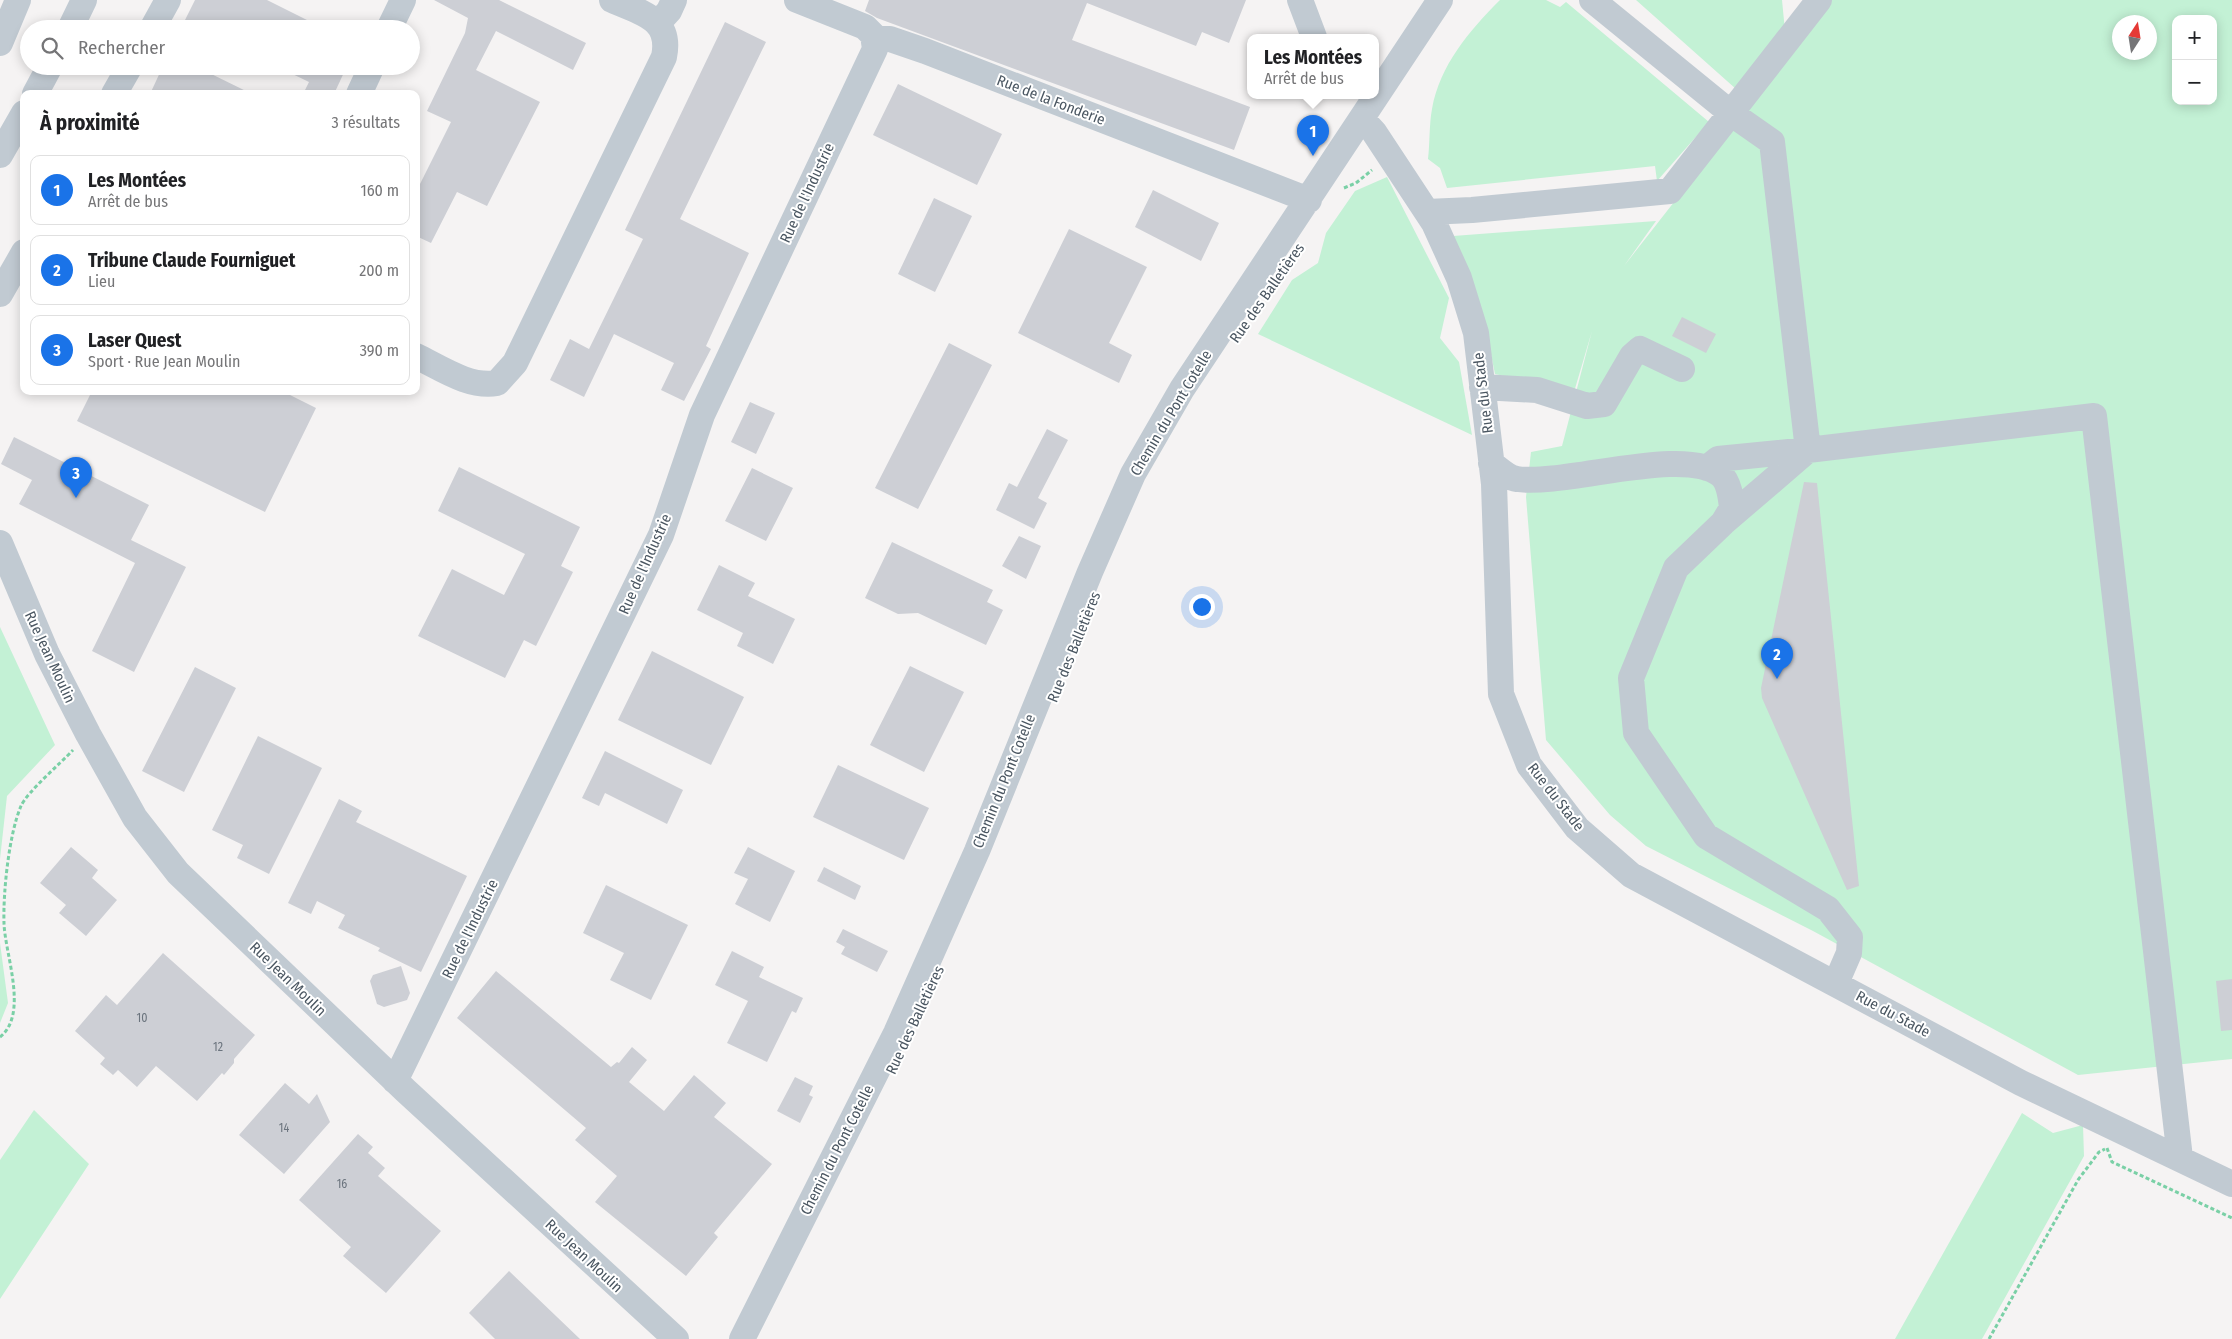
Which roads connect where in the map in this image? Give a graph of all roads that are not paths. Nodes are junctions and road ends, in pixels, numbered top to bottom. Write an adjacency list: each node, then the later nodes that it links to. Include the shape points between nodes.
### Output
1 (18, 0): 18 (street)
2 (84, 0): 12 (street)
3 (168, 0): 13 (street)
4 (403, 0): 14 (street)
5 (612, 0): 15 (street)
6 (674, 0): 15 (street, via 670,11)
7 (797, 0): 17 (street, via 865,27)
8 (1300, 0): 16 (street)
9 (1440, 0): 25 (street)
10 (1592, 0): 27 (street)
11 (1814, 3): 27 (street)
12 (74, 20)
13 (157, 20)
14 (393, 20)
15 (658, 23): 35 (street, via 666,38 664,57 506,376 497,383 472,383)
16 (1313, 34)
17 (874, 39): 31 (street, Rue de la Fonderie, via 890,39); 44 (street, Rue de l'Industrie, via 875,49 702,415 661,535)
18 (0, 43)
19 (45, 75): 22 (street)
20 (125, 75): 23 (street)
21 (368, 75): 24 (street)
22 (37, 90)
23 (116, 90)
24 (361, 90)
25 (1379, 94)
26 (1375, 99): 28 (street)
27 (1732, 114): 32 (street, via 1670,191); 38 (street, via 1772,142)
28 (1365, 115): 31 (street, Chemin du Pont Cotelle); 32 (street, Rue du Stade)
29 (20, 120): 30 (street)
30 (0, 155)
31 (1310, 200): 48 (street, Chemin du Pont Cotelle, via 1182,389 1133,474 1082,589 976,851 896,1033)
32 (1427, 212): 37 (street, Rue du Stade, via 1459,278 1476,334)
33 (20, 259): 34 (street)
34 (0, 294)
35 (420, 358)
36 (1682, 370): 37 (street, via 1640,349 1632,356 1604,404 1587,406 1537,390)
37 (1482, 387): 39 (street, Rue du Stade)
38 (1808, 450): 40 (street, via 1718,459); 41 (street); 45 (street, via 2094,416)
39 (1491, 462): 40 (street, via 1514,479 1554,480 1622,467 1678,465); 43 (street, Rue du Stade, via 1501,694 1529,766 1577,828 1631,875)
40 (1707, 468): 41 (street, via 1722,476 1729,490 1732,508)
41 (1723, 523): 43 (street, via 1676,568 1631,678 1636,733 1706,836 1828,908 1850,936 1849,953)
42 (0, 542): 44 (street, Rue Jean Moulin, via 47,654 135,818 178,873)
43 (1836, 983): 45 (street, Rue du Stade, via 2021,1083)
44 (396, 1081): 47 (street, Rue Jean Moulin)
45 (2180, 1158): 46 (street, Rue du Stade)
46 (2232, 1184)
47 (676, 1339)
48 (742, 1339)

